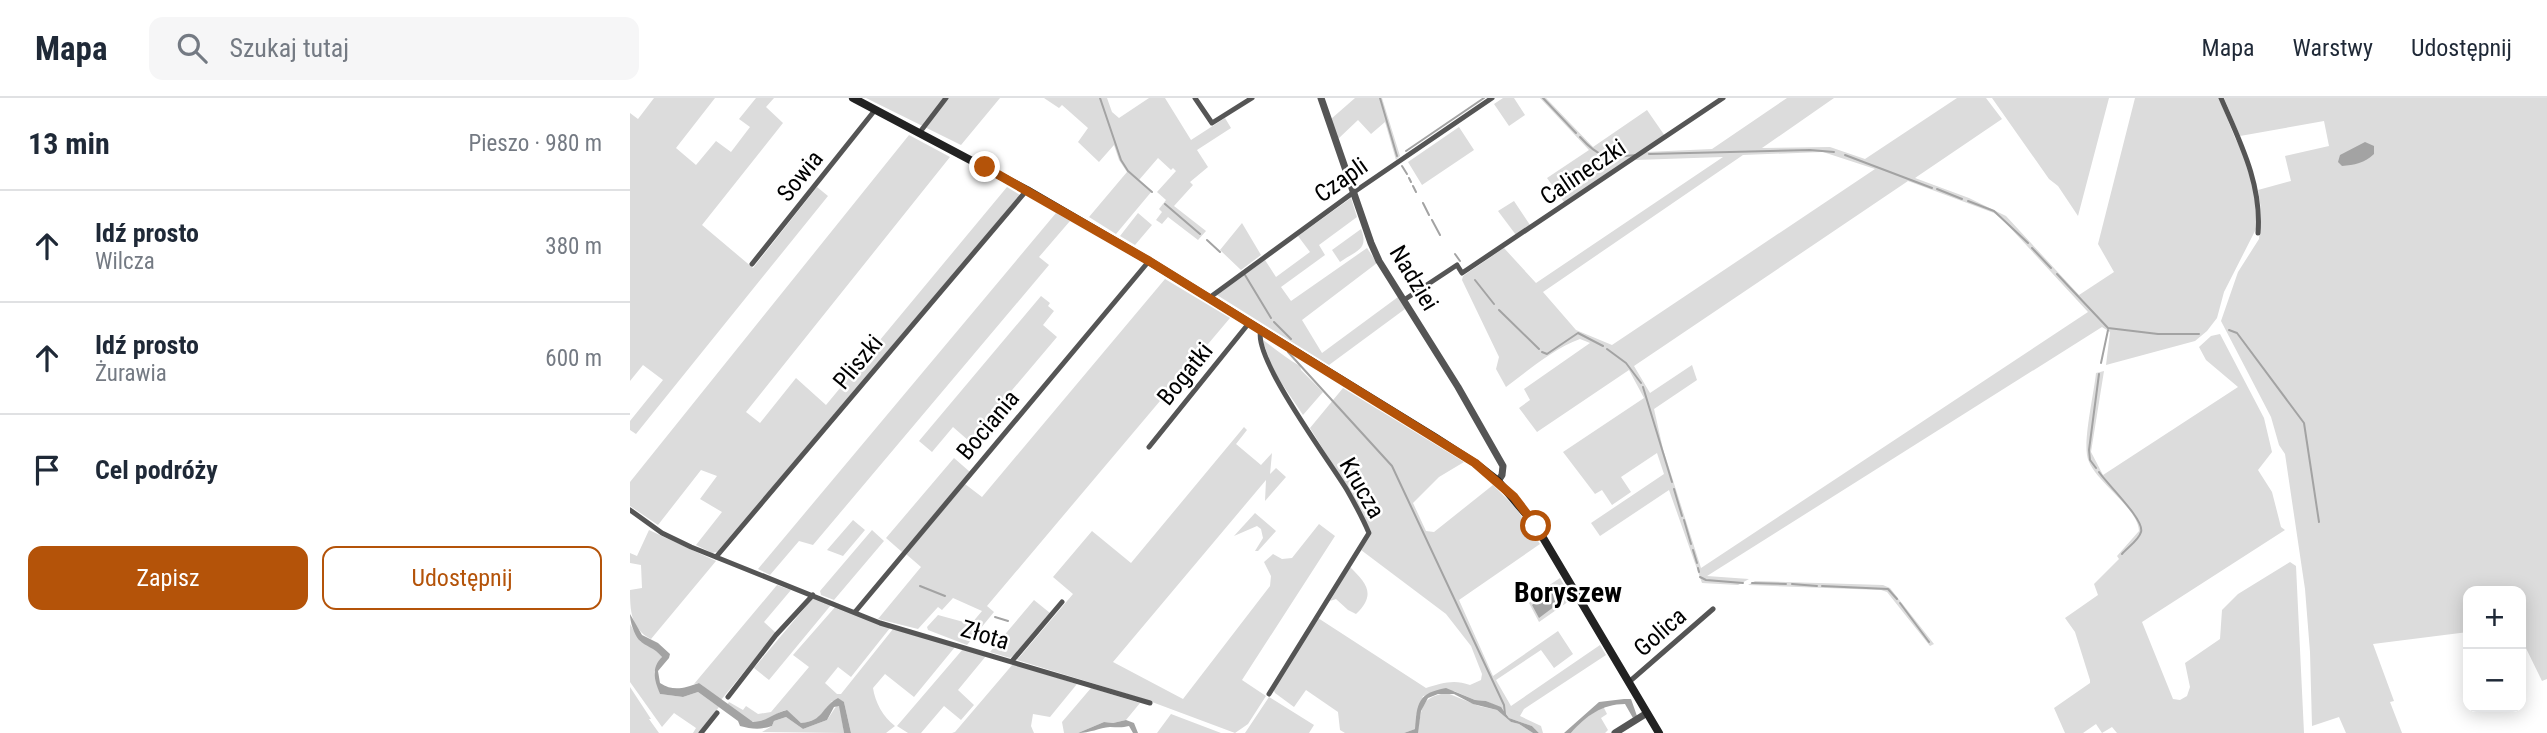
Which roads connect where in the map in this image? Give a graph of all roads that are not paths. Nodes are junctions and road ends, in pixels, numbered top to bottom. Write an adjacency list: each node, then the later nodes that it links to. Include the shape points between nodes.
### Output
1 (853, 98): 9 (main road)
2 (946, 98): 10 (street)
3 (1195, 98): 4 (street, via 1212,123)
4 (1252, 98)
5 (1321, 98): 12 (street, Nadziei)
6 (1492, 98): 12 (street, Czapli)
7 (1723, 98): 17 (street, Calineczki, via 1462,273 1457,265)
8 (2221, 98): 13 (street, via 2254,179)
9 (875, 110): 10 (main road); 15 (street, Sowia)
10 (920, 132): 11 (main road)
11 (1027, 190): 14 (main road); 23 (street, Pliszki)
12 (1353, 192): 16 (street, Czapli); 17 (street, Nadziei, via 1371,243)
13 (2258, 233)
14 (1149, 261): 16 (main road); 27 (street, Bociania)
15 (752, 264)
16 (1212, 297): 18 (main road)
17 (1404, 300): 21 (street, Nadziei, via 1502,465)
18 (1249, 323): 19 (main road); 20 (street, Bogatki)
19 (1261, 330): 21 (main road); 30 (street, Krucza, via 1259,337 1272,371 1369,533)
20 (1149, 447)
21 (1498, 481): 29 (main road, via 1536,526)
22 (630, 510): 23 (street, Złota, via 662,533)
23 (716, 557): 24 (street, Złota)
24 (813, 595): 27 (street, Złota); 31 (street)
25 (1062, 602): 28 (street)
26 (1713, 609): 29 (street, Golica)
27 (855, 612): 28 (street, Złota)
28 (1012, 662): 32 (street, Złota)
29 (1629, 682): 34 (main road)
30 (1269, 694)
31 (728, 697)
32 (1150, 703)
33 (717, 713): 35 (street)
34 (1640, 717): 36 (street); 37 (main road)
35 (701, 733)
36 (1615, 733)
37 (1659, 733)

